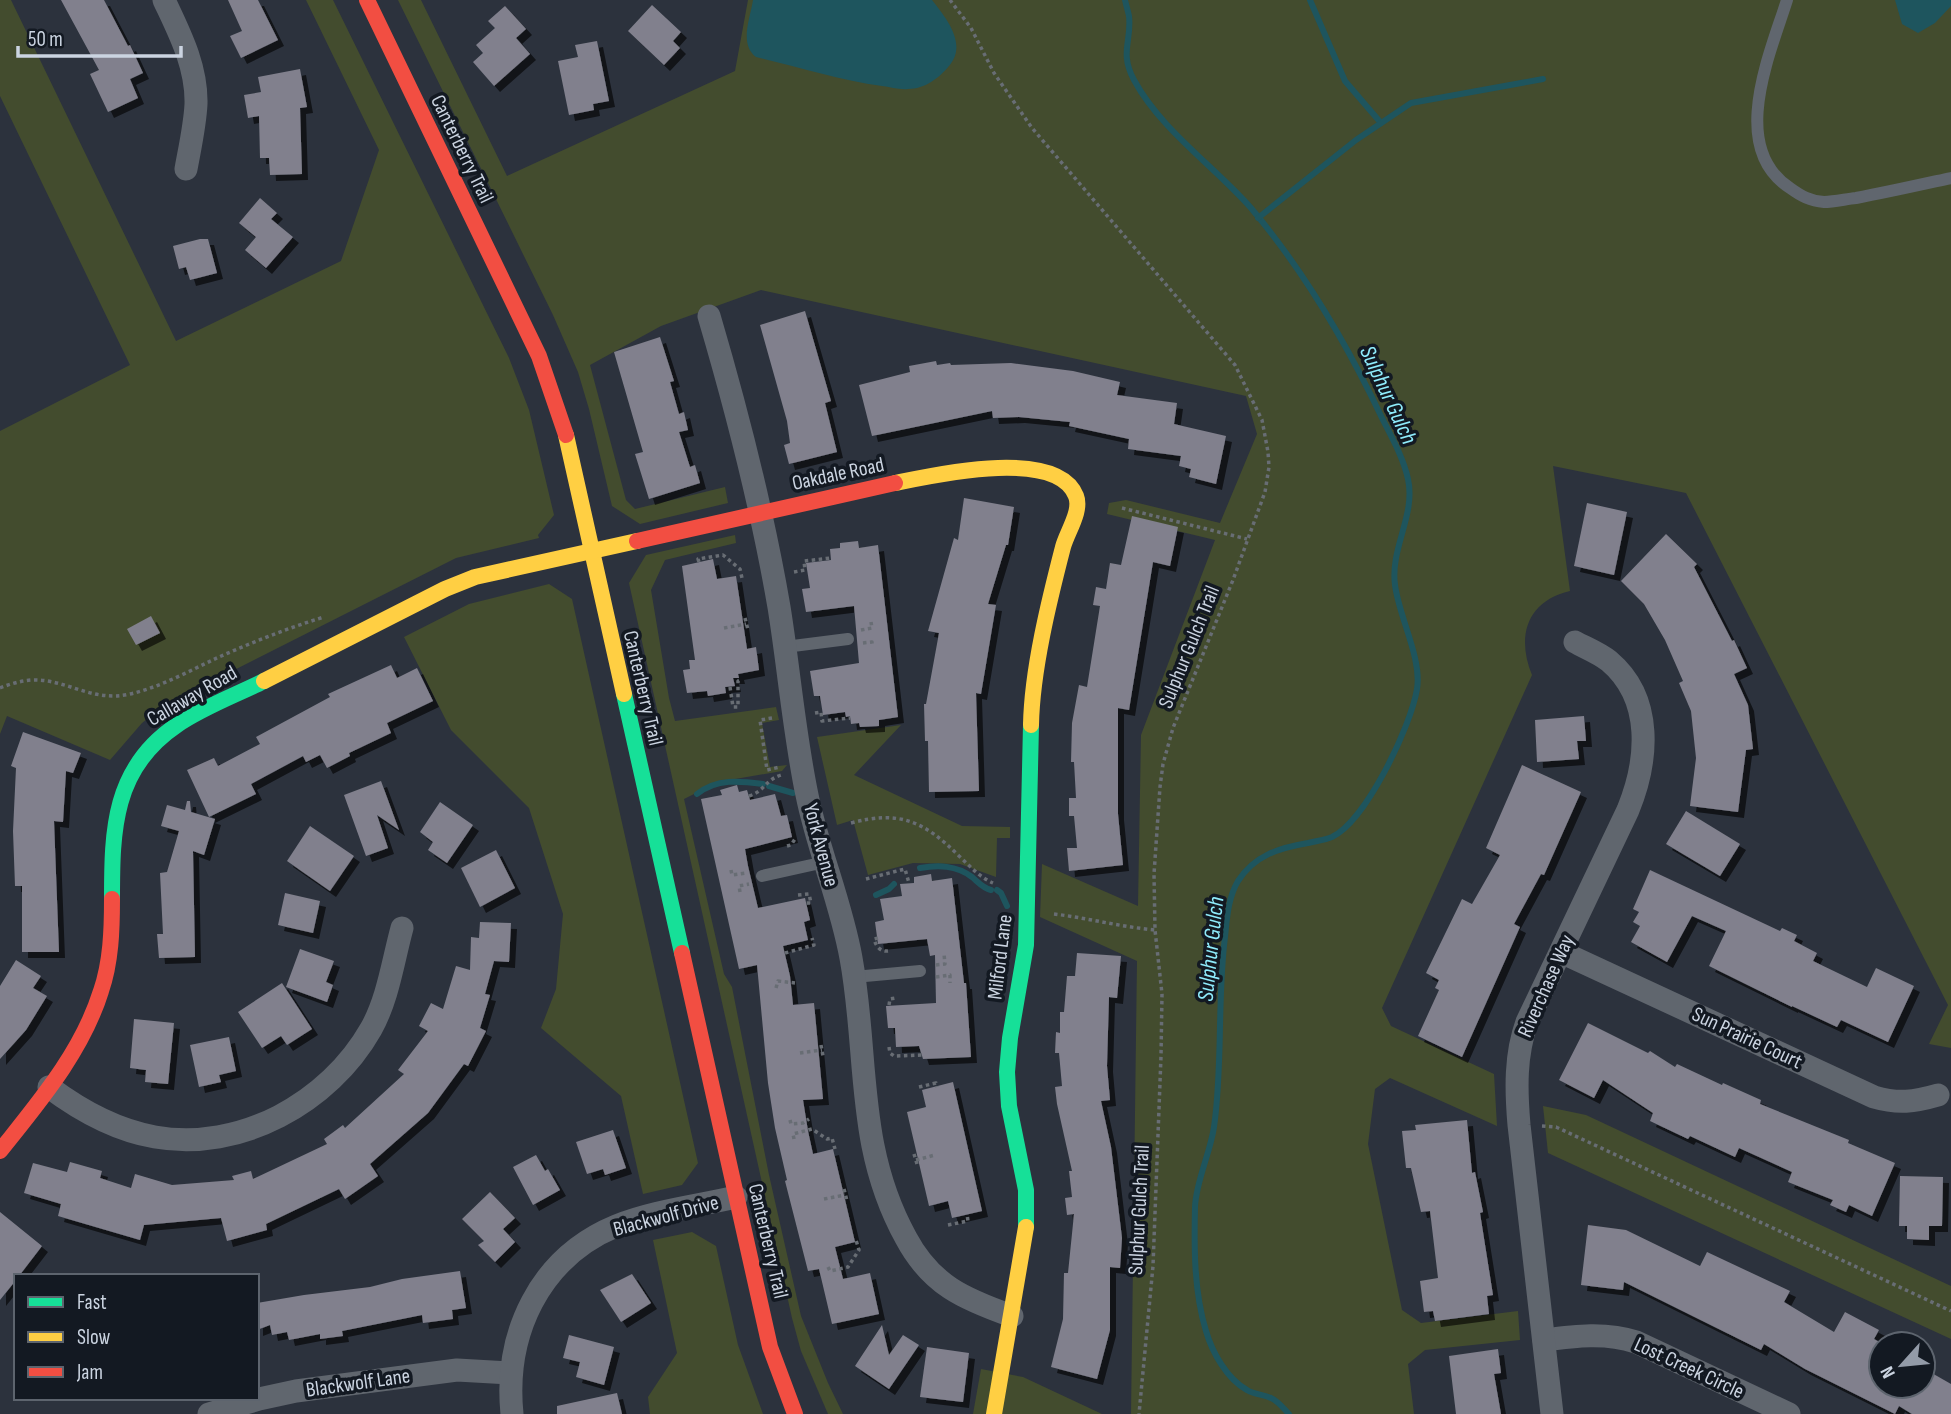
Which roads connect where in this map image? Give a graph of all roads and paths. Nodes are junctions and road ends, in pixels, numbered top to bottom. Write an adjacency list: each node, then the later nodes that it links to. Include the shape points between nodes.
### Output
1 (164, 0): 5 (street, via 183,41 195,88)
2 (367, 0): 12 (street, Canterberry Trail, via 546,373 566,434)
3 (950, 0): 11 (path, Sulphur Gulch Trail, via 1032,128 1218,343 1244,380 1262,420 1269,467)
4 (1787, 0): 6 (lane, via 1773,37 1758,116 1762,158 1779,181 1803,197 1827,202)
5 (186, 169)
6 (1951, 178)
7 (709, 316): 10 (street, York Avenue)
8 (1078, 506): 10 (street, Oakdale Road, via 1074,488 1059,476 997,467 951,471); 84 (street, Milford Lane, via 1064,544 1031,704 1026,946 1007,1072 1027,1204)
9 (1122, 508): 11 (path)
10 (759, 512): 12 (street, Oakdale Road); 22 (street, York Avenue)
11 (1247, 539): 42 (path, Sulphur Gulch Trail, via 1165,756 1157,820)
12 (590, 550): 62 (street, Callaway Road, via 459,583 195,714 152,743 124,786 115,812 112,935 103,986 80,1040); 76 (street, Canterberry Trail)
13 (831, 558): 15 (path, via 804,561 805,570)
14 (699, 562): 16 (path, via 723,555 740,569)
15 (792, 572)
16 (742, 578)
17 (335, 614): 25 (path, via 246,645 131,694 94,695 31,680)
18 (724, 628): 19 (path, via 746,621)
19 (748, 630)
20 (848, 639): 22 (lane)
21 (1575, 642): 46 (street, Riverchase Way, via 1607,660 1627,683 1639,708 1644,748 1628,810)
22 (785, 646): 33 (street, York Avenue, via 801,765)
23 (740, 680): 24 (path, via 738,707 733,707)
24 (730, 687)
25 (0, 688)
26 (776, 712): 29 (path, via 776,717 760,720 767,770)
27 (813, 713): 28 (path, via 821,712 822,721)
28 (850, 718)
29 (785, 766)
30 (787, 774): 31 (path, via 771,779 760,793)
31 (749, 796)
32 (850, 823): 37 (path, via 898,817 920,824)
33 (825, 862): 34 (lane); 52 (street, York Avenue)
34 (762, 876)
35 (866, 879): 36 (path, via 905,869)
36 (909, 883)
37 (993, 883)
38 (798, 895): 39 (path, via 808,894 811,902)
39 (806, 903)
40 (1053, 914): 42 (path)
41 (402, 928): 62 (street, via 385,997 362,1043 334,1078 271,1121 215,1136 158,1138 104,1121)
42 (1155, 930): 91 (path, Sulphur Gulch Trail, via 1162,994 1161,1056 1153,1266)
43 (812, 938): 47 (path, via 814,945)
44 (877, 938): 45 (path, via 876,945)
45 (888, 951)
46 (1561, 952): 65 (street, Sun Prairie Court, via 1874,1097 1906,1103); 85 (street, Riverchase Way, via 1523,1032 1517,1081)
47 (785, 953)
48 (944, 954): 49 (path, via 945,964)
49 (935, 965)
50 (920, 971): 52 (lane)
51 (936, 976): 54 (path, via 950,975)
52 (854, 977): 84 (street, York Avenue, via 869,1131 879,1176 896,1218 916,1257 937,1280 970,1301)
53 (795, 983): 55 (path, via 778,981)
54 (950, 983)
55 (776, 988)
56 (895, 998): 57 (path)
57 (889, 1005)
58 (889, 1047): 60 (path, via 894,1056)
59 (800, 1053): 61 (path, via 821,1047)
60 (923, 1055)
61 (823, 1056)
62 (50, 1087): 71 (street, Callaway Road)
63 (919, 1087): 64 (path, via 936,1083)
64 (937, 1087)
65 (1938, 1096)
66 (809, 1119): 67 (path, via 791,1124)
67 (790, 1120)
68 (1541, 1126): 83 (path, via 1556,1127)
69 (794, 1139): 70 (path, via 793,1134 812,1129 832,1138)
70 (835, 1149)
71 (0, 1152)
72 (915, 1154): 73 (path, via 917,1162)
73 (935, 1155)
74 (844, 1189): 75 (path)
75 (845, 1195): 77 (path); 78 (path)
76 (736, 1197): 86 (street, Blackwolf Drive, via 633,1221 572,1253 548,1279 524,1317); 89 (street, Canterberry Trail, via 770,1347)
77 (824, 1199)
78 (846, 1200)
79 (967, 1214): 80 (path, via 968,1221)
80 (948, 1225)
81 (856, 1240): 82 (path, via 859,1250 848,1267 830,1271)
82 (828, 1267)
83 (1951, 1311)
84 (1012, 1316): 90 (street, Milford Lane)
85 (1544, 1340): 92 (street, Riverchase Way); 93 (street, Lost Creek Circle, via 1620,1337)
86 (510, 1373): 87 (street, Blackwolf Lane, via 457,1370 296,1391); 88 (street, Blackwolf Drive)
87 (209, 1414)
88 (512, 1414)
89 (795, 1414)
90 (994, 1414)
91 (1139, 1414)
92 (1552, 1414)
93 (1789, 1414)

